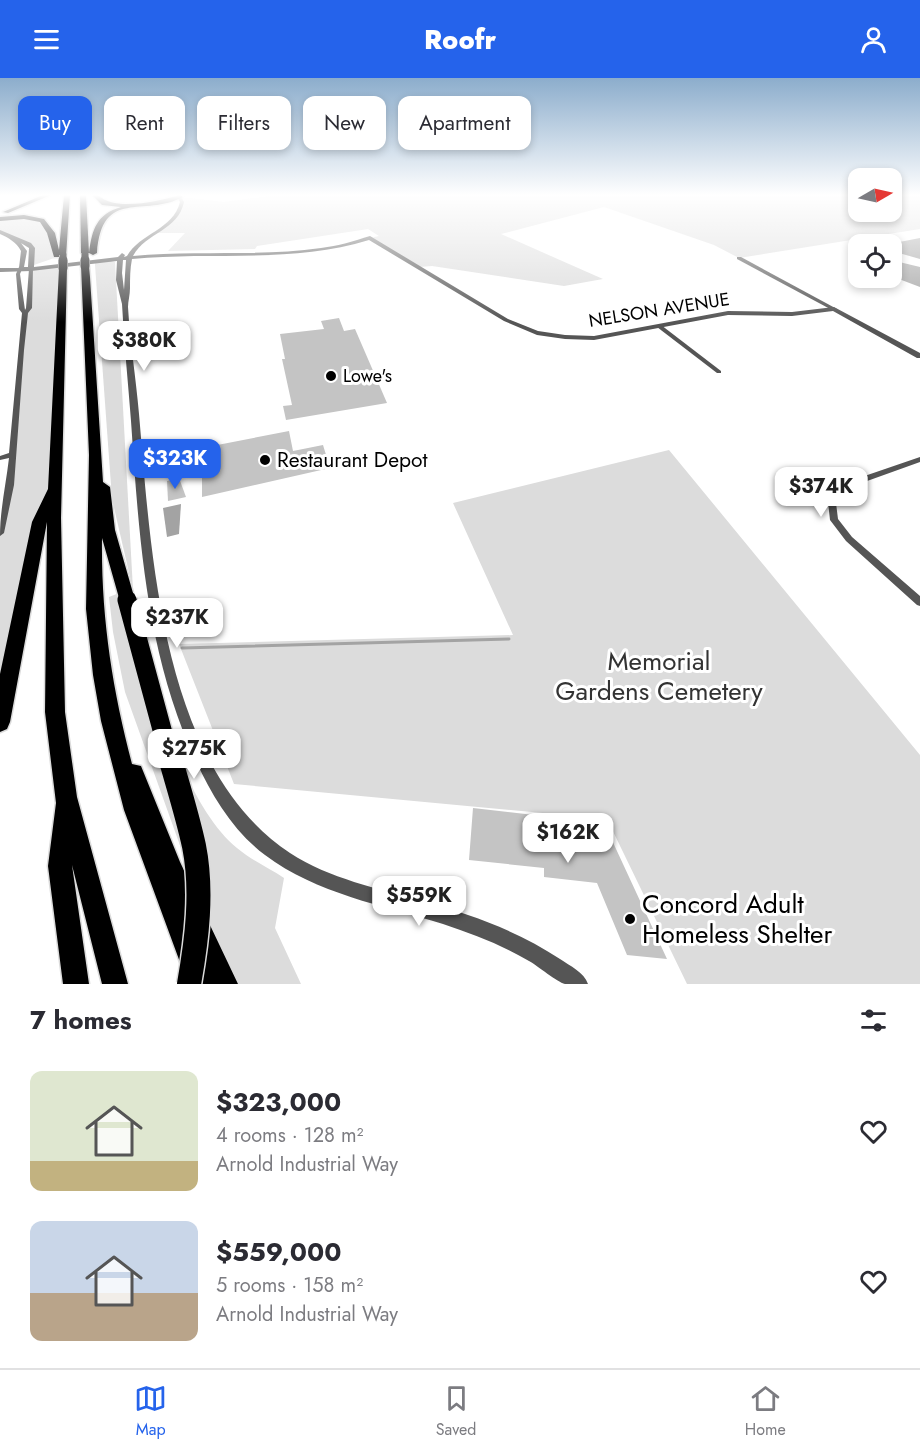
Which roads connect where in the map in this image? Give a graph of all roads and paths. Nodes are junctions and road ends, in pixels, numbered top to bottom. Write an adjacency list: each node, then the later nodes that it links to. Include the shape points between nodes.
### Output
1 (8, 237): 13 (street, via 24,251)
2 (11, 237): 12 (street, via 29,244)
3 (53, 237): 9 (highway)
4 (62, 237): 9 (highway)
5 (87, 237): 8 (highway)
6 (95, 237): 8 (highway)
7 (140, 237): 10 (street)
8 (89, 253): 23 (highway, bridge, via 87,290)
9 (60, 255): 24 (highway, bridge, via 63,268)
10 (126, 256): 12 (street); 17 (street, NELSON AVENUE, via 304,247 370,238 506,320 537,333 594,338); 35 (street, via 129,292 125,303 146,551 158,634 184,717 224,802 250,833 307,872 485,930)
11 (739, 258): 15 (street)
12 (31, 267): 13 (street); 16 (street, via 29,308)
13 (20, 268): 14 (street); 16 (street)
14 (0, 269)
15 (834, 309): 17 (street, NELSON AVENUE, via 792,314 728,313); 18 (street)
16 (25, 313): 20 (street)
17 (659, 326): 19 (street)
18 (920, 356)
19 (719, 372)
20 (13, 454): 21 (street); 25 (street)
21 (0, 458)
22 (920, 459): 26 (street, via 853,483 832,502 834,520 849,539)
23 (96, 470): 28 (highway, via 96,629); 32 (highway, bridge, via 103,488 113,551 194,846 198,921)
24 (55, 487): 27 (highway, via 39,522); 29 (highway, via 53,655)
25 (0, 533)
26 (920, 602)
27 (0, 722)
28 (113, 727): 33 (highway, via 158,880); 34 (highway, via 172,870)
29 (66, 797): 30 (highway, via 60,866); 31 (highway)
30 (76, 984)
31 (115, 984)
32 (189, 984)
33 (201, 984)
34 (225, 984)
35 (579, 984)

